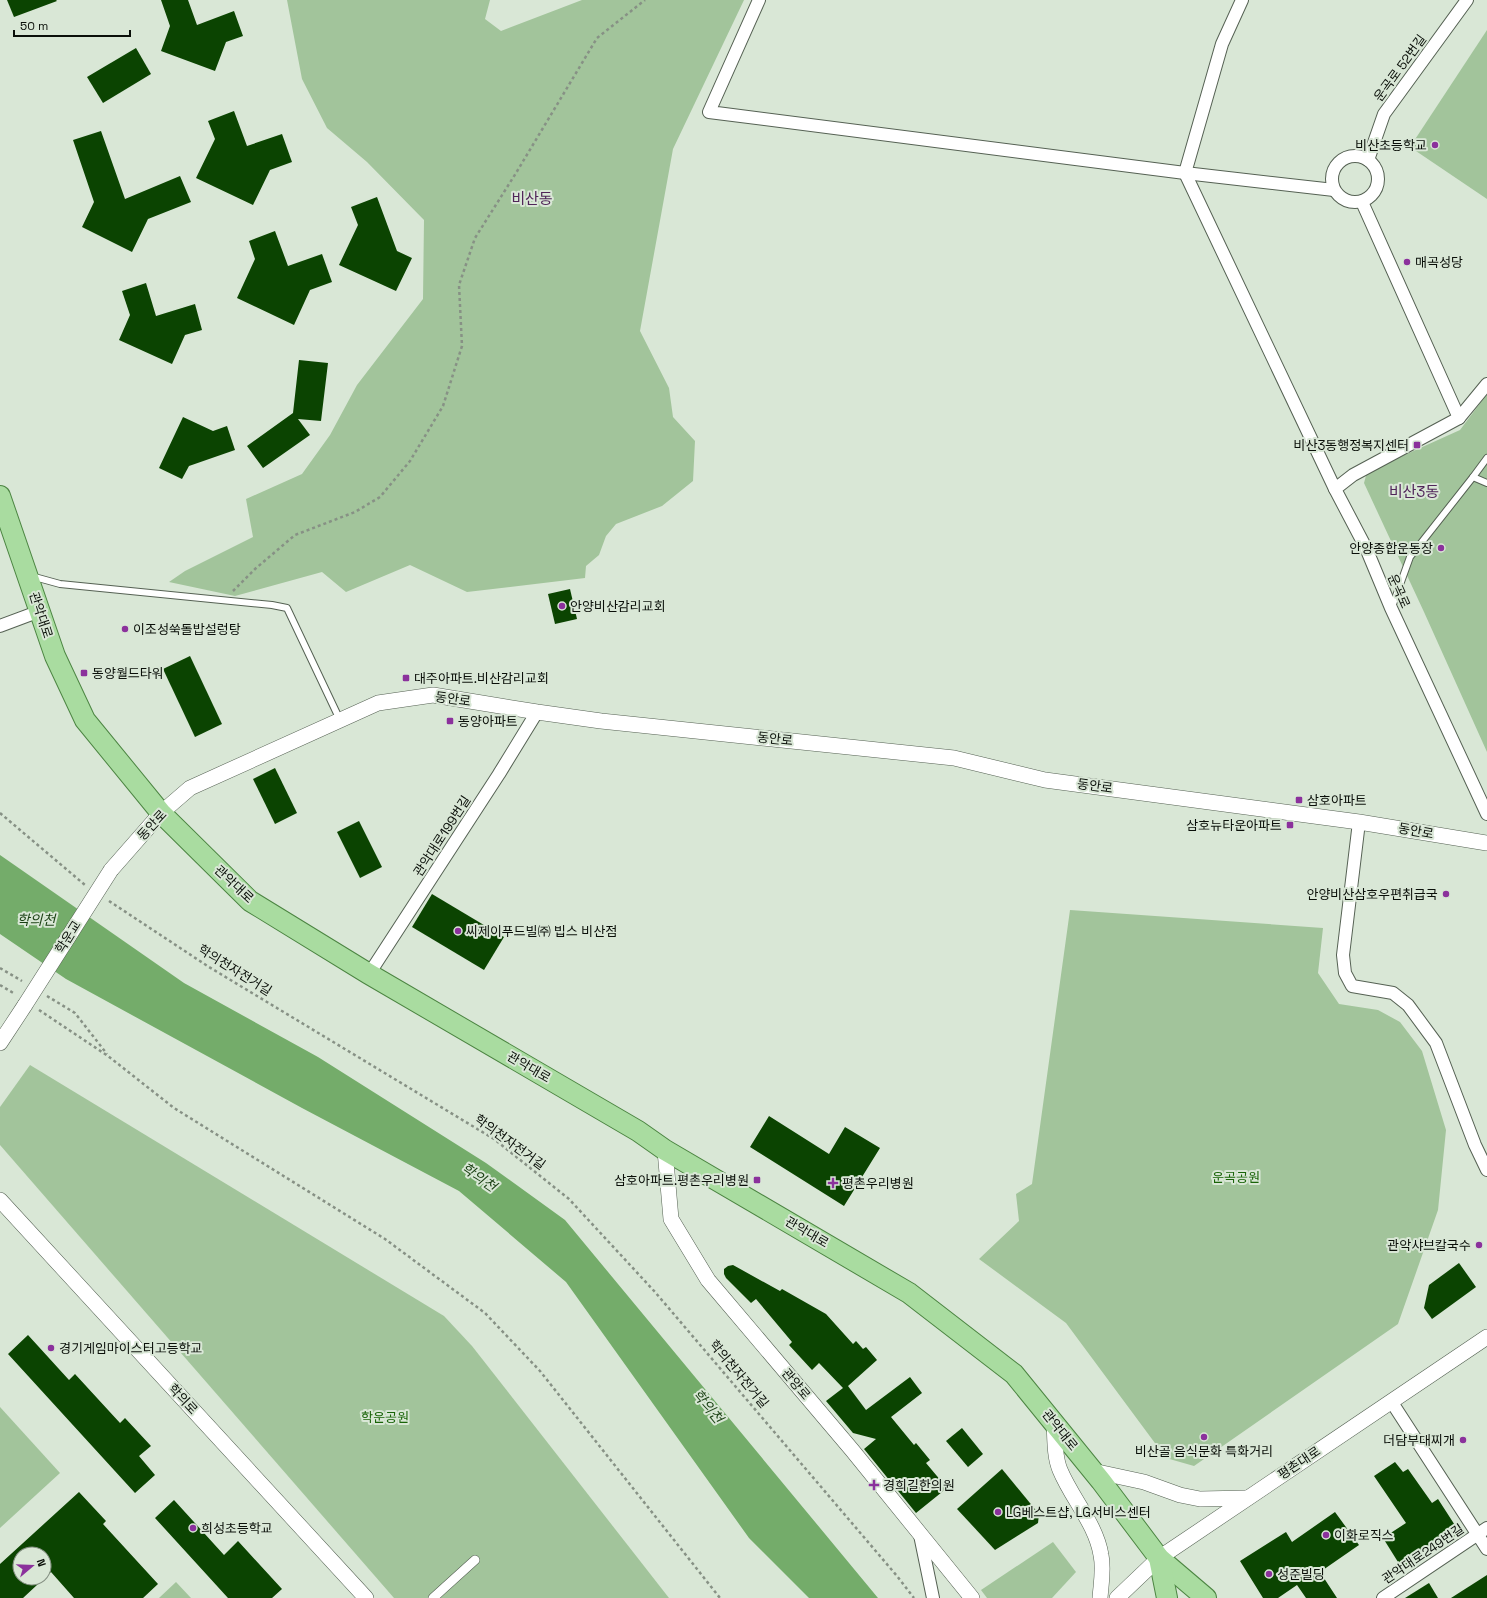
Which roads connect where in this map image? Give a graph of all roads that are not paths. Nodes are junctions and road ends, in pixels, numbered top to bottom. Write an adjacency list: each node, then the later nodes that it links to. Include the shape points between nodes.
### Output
1 (759, 0): 5 (street, via 709,112)
2 (1242, 0): 5 (street, via 1222,44)
3 (1467, 0): 4 (street, 운곡로 52번길, via 1384,114)
4 (1368, 160): 6 (street, via 1358,156 1348,157 1339,162 1333,170); 7 (street, via 1375,167 1378,177 1377,188)
5 (1185, 173): 6 (street); 13 (street, 운곡로)
6 (1334, 190): 7 (street, via 1341,198 1351,202)
7 (1362, 202): 9 (street)
8 (1487, 384): 9 (street)
9 (1459, 418): 13 (street, via 1353,475)
10 (1487, 458): 11 (lane)
11 (1473, 477): 12 (lane); 16 (lane, via 1410,557)
12 (1487, 483)
13 (1335, 489): 16 (street, 운곡로, via 1366,548)
14 (0, 496): 15 (main road, 관악대로)
15 (28, 575): 17 (main road, 관악대로); 20 (lane, via 60,584 287,608)
16 (1391, 608): 22 (street, 운곡로)
17 (40, 610): 18 (street); 21 (main road, 관악대로, via 54,656 85,720)
18 (0, 626)
19 (537, 712): 20 (street, 동안로, via 433,695 378,703); 23 (street, 동안로, via 954,758 1045,780); 26 (street, 관악대로199번길)
20 (340, 720): 21 (street, 동안로, via 190,788)
21 (161, 813): 25 (street, 동안로); 26 (main road, 관악대로, via 250,901)
22 (1487, 814)
23 (1359, 822): 24 (street, 동안로); 29 (street, via 1343,955 1344,973 1352,986 1393,993 1408,1005 1436,1043)
24 (1487, 844)
25 (111, 870): 27 (street, 학운교, bridge, via 29,1006)
26 (369, 974): 28 (main road, 관악대로, via 638,1131)
27 (0, 1043)
28 (665, 1150): 33 (main road, 관악대로, via 909,1293 1014,1374); 37 (street, 관양로, via 671,1219 708,1280 852,1450)
29 (1487, 1170)
30 (0, 1200): 41 (street, 학의로)
31 (1487, 1337): 32 (street, 평촌대로)
32 (1391, 1401): 35 (street, 평촌대로); 36 (street)
33 (1054, 1422): 34 (main road, 관악대로); 45 (street, via 1059,1469 1093,1531 1100,1550)
34 (1093, 1471): 35 (street, via 1144,1482 1193,1498); 39 (main road, 관악대로)
35 (1247, 1498): 39 (street, 평촌대로)
36 (1483, 1531): 38 (street, 관악대로249번길); 49 (street, 관악대로249번길)
37 (920, 1535): 43 (street); 44 (street, 관양로)
38 (1487, 1548)
39 (1159, 1558): 46 (street, 평촌대로); 47 (main road, 관악대로); 48 (main road, 관악대로)
40 (475, 1560): 42 (street)
41 (366, 1598)
42 (433, 1598)
43 (933, 1598)
44 (972, 1598)
45 (1100, 1598)
46 (1117, 1598)
47 (1167, 1598)
48 (1206, 1598)
49 (1383, 1598)

